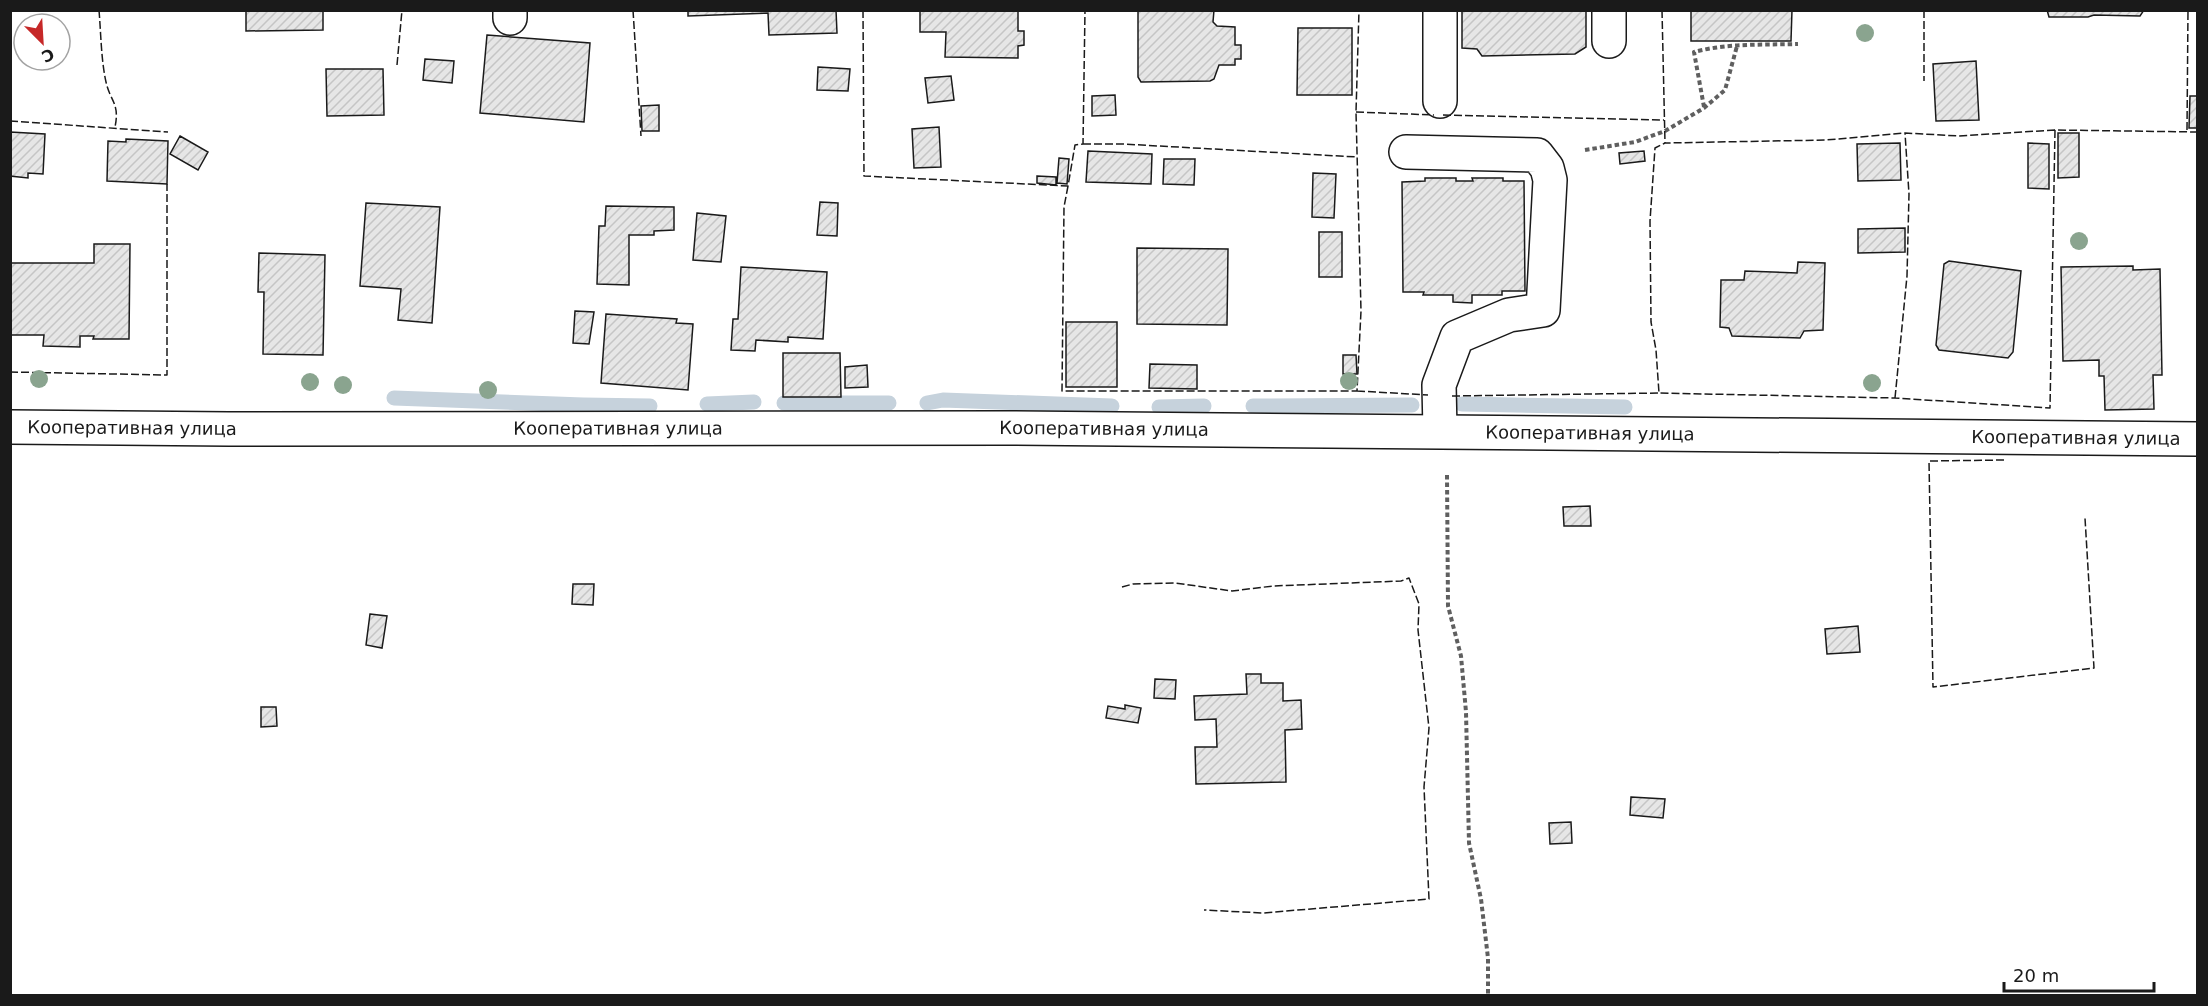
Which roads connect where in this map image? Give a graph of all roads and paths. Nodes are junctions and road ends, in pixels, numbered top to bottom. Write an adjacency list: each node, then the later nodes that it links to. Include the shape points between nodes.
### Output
1 (1440, 10): 4 (street)
2 (1798, 44): 3 (path)
3 (1737, 46): 5 (path, via 1725,90); 5 (path, via 1694,52)
4 (1440, 100)
5 (1704, 108): 7 (path, via 1665,131 1635,142 1578,151)
6 (1406, 152): 7 (street, via 1537,155)
7 (1547, 168): 9 (street, via 1550,180 1543,310 1509,315 1457,337 1439,385)
8 (10, 428): 9 (street, Кооперативная улица)
9 (1440, 431): 10 (street, Кооперативная улица)
10 (2198, 439)
11 (1446, 467): 12 (path, via 1448,606 1461,656 1469,843 1481,899)
12 (1488, 996)

